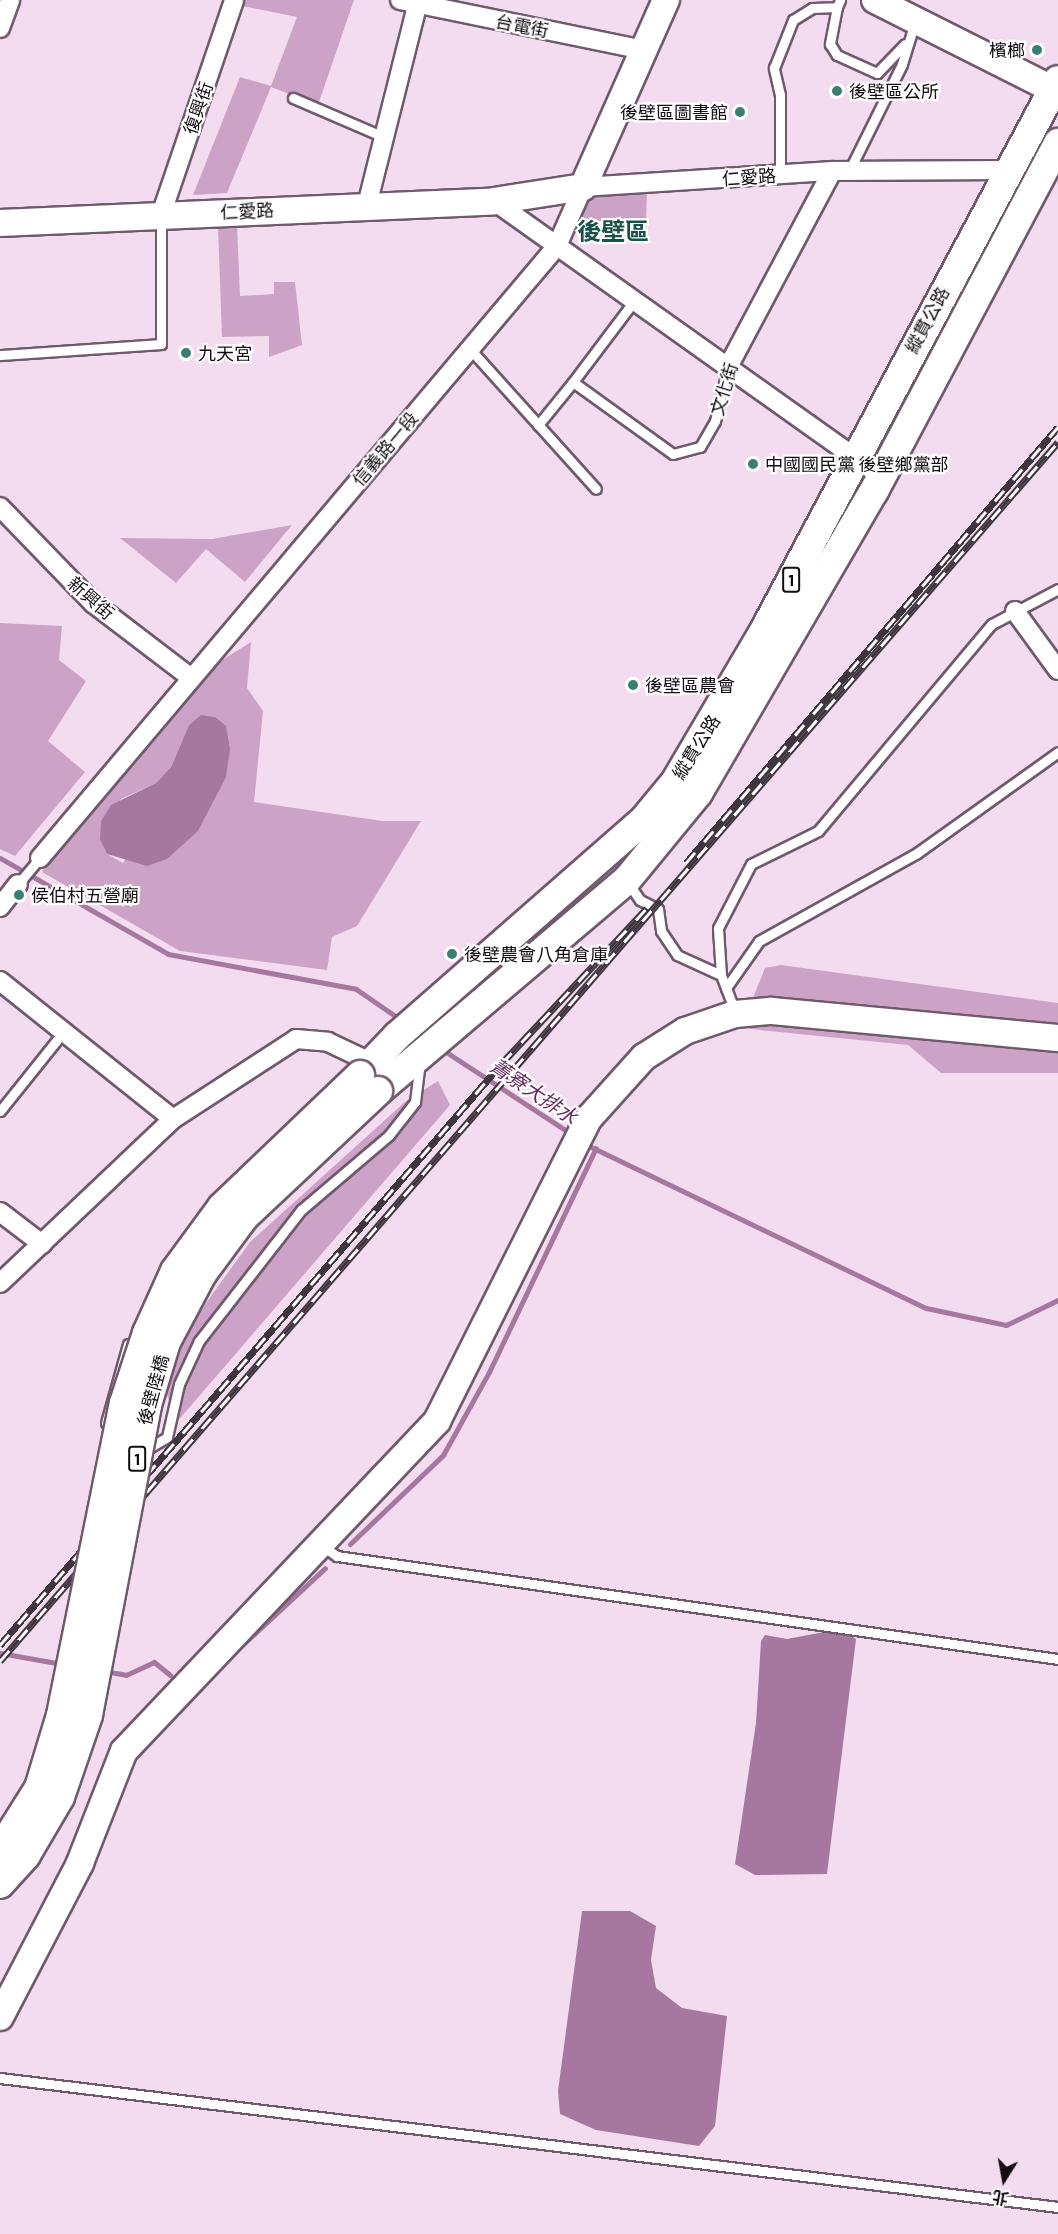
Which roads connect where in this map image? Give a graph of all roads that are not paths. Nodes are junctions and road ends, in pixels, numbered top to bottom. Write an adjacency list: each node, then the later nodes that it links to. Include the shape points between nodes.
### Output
1 (10, 0): 8 (street)
2 (234, 0): 21 (street, 復興街)
3 (666, 0): 10 (street, 信義路一段)
4 (875, 0): 7 (street)
5 (409, 3): 10 (street, 台電街); 13 (street)
6 (839, 4): 9 (lane, via 830,44 861,68 884,72); 17 (lane, via 812,8 793,20 774,68 780,95)
7 (916, 20): 9 (lane); 11 (street)
8 (0, 28)
9 (905, 44): 16 (lane, via 902,64)
10 (644, 50): 18 (street, 信義路一段)
11 (1056, 87): 15 (main road, 縱貫公路 / 1)
12 (293, 98): 13 (lane)
13 (384, 136): 20 (street)
14 (1058, 143): 31 (main road, 縱貫公路 / 1)
15 (1006, 170): 16 (street, 仁愛路); 30 (main road, 縱貫公路 / 1)
16 (840, 171): 17 (street, 仁愛路); 27 (street, 文化街)
17 (780, 175): 18 (street, 仁愛路)
18 (583, 187): 19 (street, 仁愛路); 23 (street, 信義路一段)
19 (494, 201): 20 (street, 仁愛路); 23 (street)
20 (367, 205): 21 (street, 仁愛路)
21 (161, 215): 22 (street, 仁愛路); 26 (lane, via 161,344)
22 (0, 223)
23 (557, 246): 24 (street); 25 (street, 信義路一段)
24 (634, 301): 27 (street); 28 (lane)
25 (470, 350): 29 (lane); 38 (street, 信義路一段)
26 (0, 355)
27 (728, 368): 28 (lane, 文化街, via 715,421 700,447 673,454); 30 (street)
28 (573, 382): 29 (lane)
29 (538, 425): 32 (lane)
30 (853, 460): 31 (street); 36 (main road, 縱貫公路 / 1)
31 (881, 476): 36 (main road, 縱貫公路 / 1)
32 (596, 489)
33 (0, 507): 38 (street, 新興街, via 93,603)
34 (1058, 589): 35 (lane)
35 (1015, 611): 37 (street); 44 (lane, via 992,624 818,831 752,864 718,928)
36 (777, 634): 41 (main road, 縱貫公路 / 1, via 698,793); 51 (main road, 縱貫公路 / 1, via 675,782 643,821 397,1035)
37 (1058, 670)
38 (191, 678): 40 (street, 信義路一段)
39 (1058, 752): 46 (lane, via 917,852 759,941)
40 (40, 858): 42 (lane)
41 (627, 881): 44 (lane, via 640,900 658,909 661,932 677,955); 50 (main road, 縱貫公路 / 1)
42 (18, 884): 43 (street)
43 (0, 908)
44 (721, 975): 46 (lane)
45 (0, 981): 48 (street)
46 (726, 988): 47 (lane)
47 (735, 1014): 49 (street, via 819,1014); 61 (street, via 685,1031 644,1057 589,1118 437,1421)
48 (64, 1031): 52 (lane); 53 (street)
49 (1058, 1038)
50 (421, 1057): 51 (main road, 1); 60 (lane, via 415,1102 389,1135 301,1210 199,1341 179,1384 167,1437 95,1480)
51 (369, 1076): 53 (street, via 328,1042 296,1039); 57 (lane, via 212,1205 175,1255); 63 (main road, 後壁陸橋 / 1, bridge, via 222,1207 175,1271 147,1333 124,1403 61,1715 39,1788); 64 (main road, 後壁陸橋 / 1, bridge, via 244,1217 202,1274 166,1342 147,1405 88,1714 60,1797 26,1855)
52 (0, 1111)
53 (173, 1119): 55 (street)
54 (0, 1212): 55 (street)
55 (42, 1244): 56 (street)
56 (0, 1282)
57 (138, 1323)
58 (133, 1332): 59 (lane)
59 (104, 1432)
60 (102, 1444)
61 (320, 1544): 62 (lane, via 337,1556); 65 (street, via 124,1751 80,1863)
62 (1058, 1659)
63 (0, 1850)
64 (0, 1884)
65 (0, 2017)
66 (0, 2078): 67 (lane)
67 (1058, 2207)

